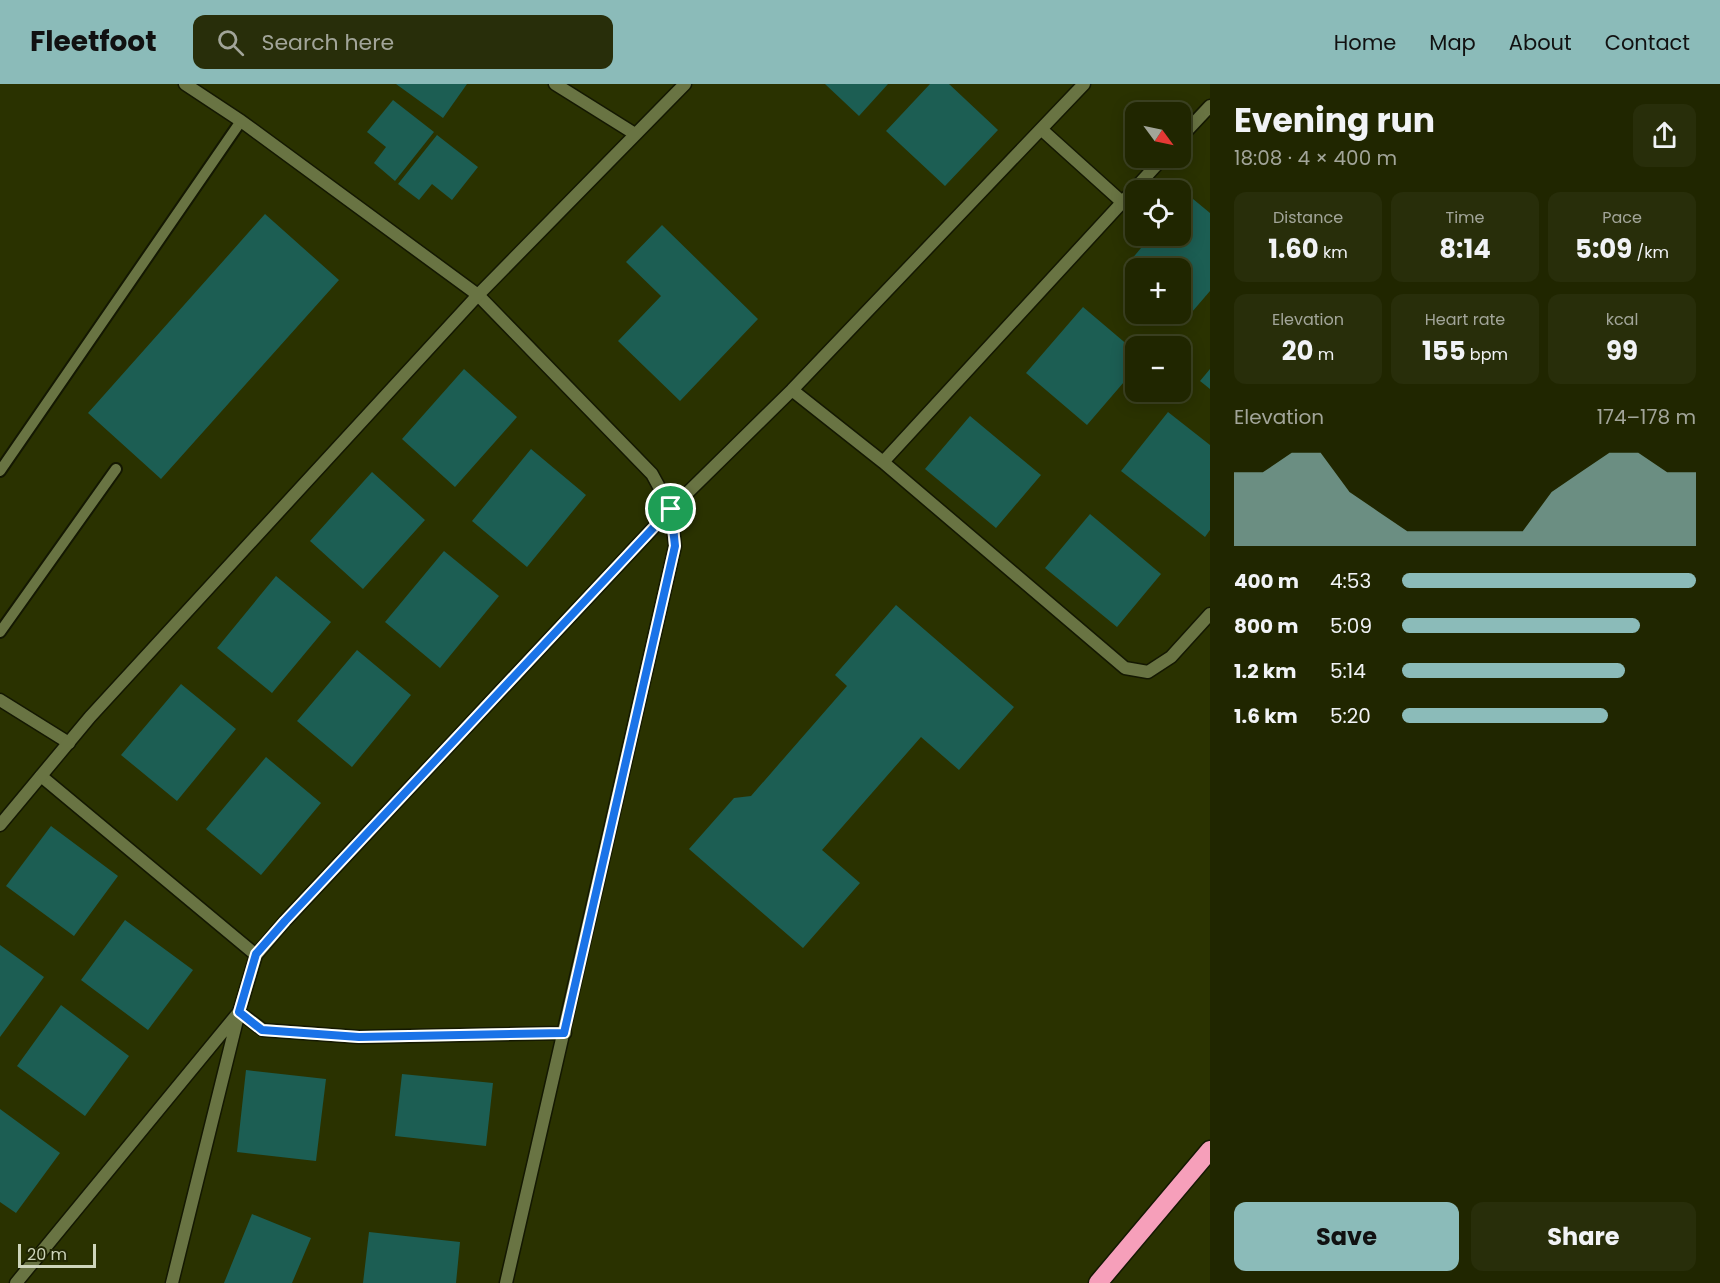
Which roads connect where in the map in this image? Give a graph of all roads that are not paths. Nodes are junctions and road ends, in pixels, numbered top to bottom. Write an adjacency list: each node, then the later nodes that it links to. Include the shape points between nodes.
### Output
1 (185, 84): 6 (street)
2 (555, 84): 9 (street)
3 (685, 84): 9 (street)
4 (1084, 84): 8 (street)
5 (1210, 106): 7 (street)
6 (241, 121): 12 (street); 16 (lane)
7 (1191, 126)
8 (1041, 129): 11 (street); 13 (street)
9 (635, 134): 12 (street)
10 (1154, 168): 11 (street)
11 (1122, 202): 14 (street)
12 (478, 295): 17 (street, via 652,474); 21 (street)
13 (792, 390): 14 (street); 17 (street)
14 (883, 462): 18 (street, via 1125,668 1148,672 1171,657)
15 (116, 469): 19 (lane)
16 (0, 471)
17 (671, 509): 24 (street); 26 (street, via 675,546)
18 (1210, 614)
19 (0, 632)
20 (0, 700): 21 (street)
21 (69, 743): 22 (street)
22 (41, 776): 23 (street); 24 (street)
23 (0, 825)
24 (256, 954): 25 (street)
25 (239, 1012): 26 (street, via 262,1030 359,1037); 28 (street); 29 (street)
26 (564, 1033): 30 (street)
27 (1210, 1150): 31 (highway)
28 (16, 1283)
29 (172, 1283)
30 (506, 1283)
31 (1098, 1283)

